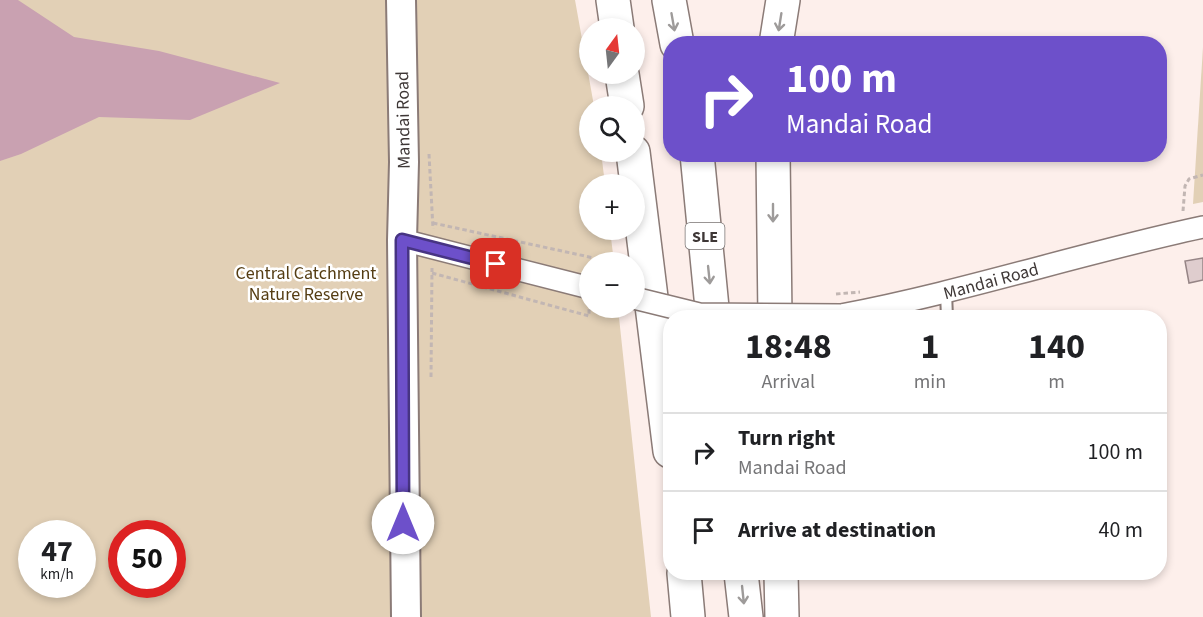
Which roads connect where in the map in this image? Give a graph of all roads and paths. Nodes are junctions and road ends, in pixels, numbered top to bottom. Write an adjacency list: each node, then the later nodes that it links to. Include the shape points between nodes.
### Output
1 (401, 0): 15 (main road, Mandai Road)
2 (613, 0): 5 (highway)
3 (669, 0): 6 (highway, one-way to 6)
4 (783, 0): 7 (highway, one-way to 7)
5 (616, 18)
6 (676, 36)
7 (777, 36)
8 (634, 162): 27 (highway)
9 (698, 162): 22 (highway, SLE, one-way to 22)
10 (773, 162): 23 (highway, one-way to 23)
11 (1203, 175): 12 (path, via 1190,179 1185,186)
12 (1183, 219)
13 (433, 223): 16 (path)
14 (1203, 227): 19 (street, Mandai Road)
15 (402, 240): 18 (street); 31 (main road, Mandai Road)
16 (579, 255)
17 (432, 273): 26 (path)
18 (579, 285)
19 (946, 292): 24 (street, Mandai Road, bridge); 25 (lane)
20 (645, 301): 21 (street, Mandai Road, bridge)
21 (683, 310)
22 (712, 310)
23 (775, 310)
24 (864, 310)
25 (947, 310)
26 (579, 313)
27 (663, 394)
28 (685, 580): 32 (highway)
29 (742, 580): 33 (highway, one-way to 33)
30 (781, 580): 34 (highway)
31 (406, 617)
32 (688, 617)
33 (746, 617)
34 (782, 617)

